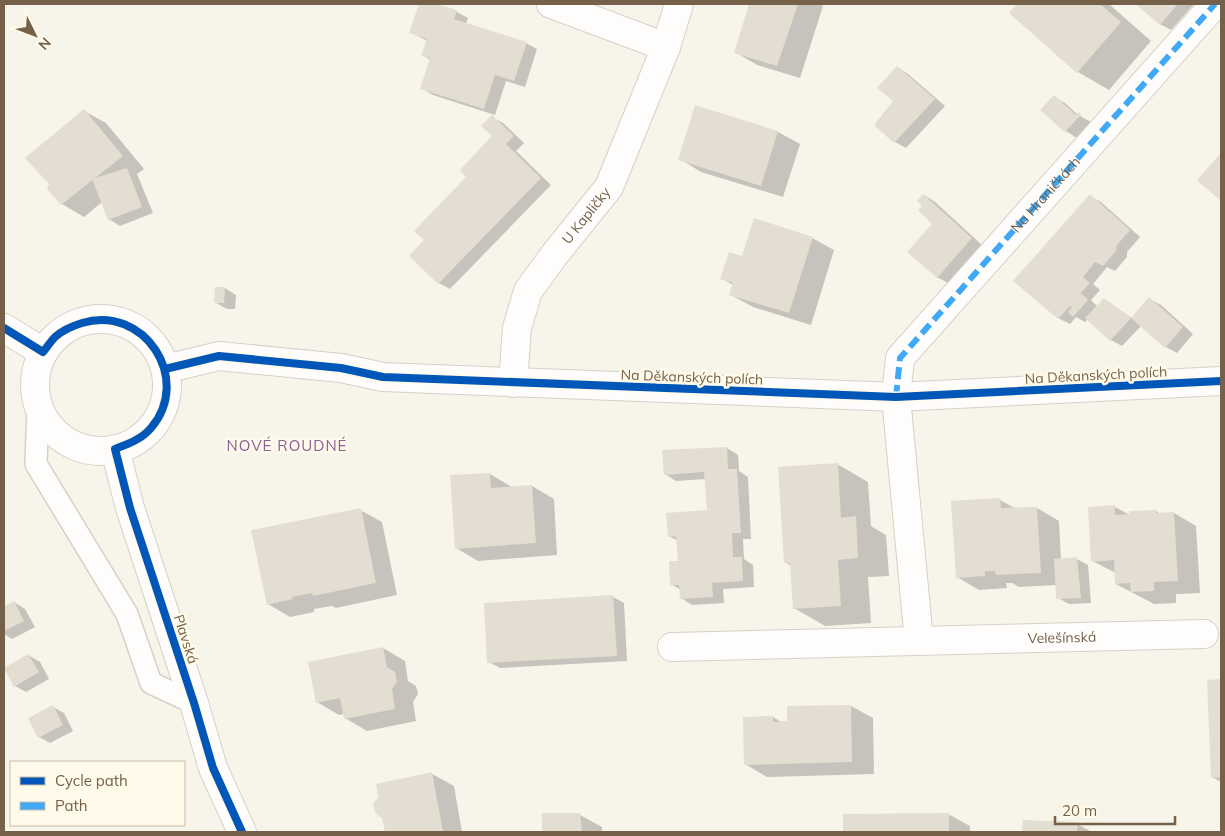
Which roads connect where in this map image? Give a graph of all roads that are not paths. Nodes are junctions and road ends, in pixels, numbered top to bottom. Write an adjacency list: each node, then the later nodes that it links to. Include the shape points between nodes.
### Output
1 (551, 4): 4 (street)
2 (679, 4): 4 (street, U Kapličky)
3 (1216, 4): 10 (street, Na Hraničkách, via 900,358)
4 (666, 47): 9 (street, U Kapličky, via 609,187 528,291 518,328)
5 (4, 328): 6 (street)
6 (43, 352): 7 (street, via 55,337 72,326 90,320 110,320 128,325 145,336); 11 (street, via 35,388)
7 (165, 369): 9 (street, Na Děkanských polích, via 219,356 341,368 383,378); 12 (street, via 166,390 162,410 151,428)
8 (1221, 382): 10 (street, Na Děkanských polích)
9 (513, 383): 10 (street, Na Děkanských polích)
10 (896, 397): 14 (street)
11 (38, 405): 12 (street, via 46,423 77,447); 16 (lane, via 36,464 127,614 151,683)
12 (115, 450): 16 (street, Plavská, via 130,508)
13 (1204, 634): 14 (street, Velešínská)
14 (919, 641): 15 (street, Velešínská)
15 (672, 647)
16 (194, 703): 17 (street, Plavská, via 213,768)
17 (242, 832)

